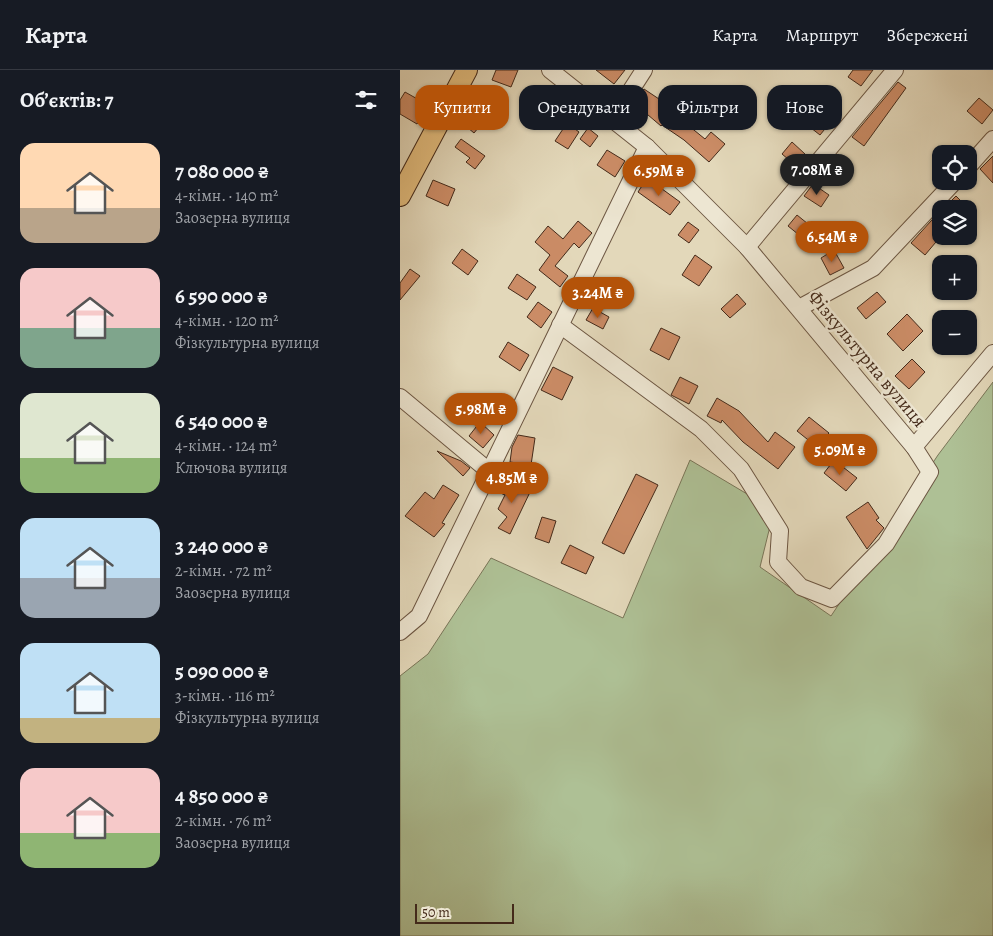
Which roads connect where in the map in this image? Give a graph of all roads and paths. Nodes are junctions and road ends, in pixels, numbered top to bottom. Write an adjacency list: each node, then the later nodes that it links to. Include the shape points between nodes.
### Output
1 (467, 70): 12 (main road)
2 (550, 70): 5 (street, Фізкультурна вулиця)
3 (644, 70): 6 (street)
4 (895, 70): 13 (street)
5 (570, 85)
6 (634, 85)
7 (627, 130): 9 (street, Фізкультурна вулиця)
8 (993, 139): 10 (street)
9 (647, 147): 13 (street, Фізкультурна вулиця); 15 (street)
10 (977, 157)
11 (946, 190): 14 (street, via 872,268)
12 (400, 196)
13 (747, 247): 14 (street, Фізкультурна вулиця)
14 (799, 308): 18 (street, Фізкультурна вулиця)
15 (560, 325): 18 (street, Фізкультурна вулиця, via 701,430 741,469 780,531 778,562 801,587 832,599 886,544 930,472); 19 (street)
16 (993, 353): 18 (street)
17 (400, 397): 19 (street)
18 (914, 447)
19 (490, 472): 20 (street, via 418,616)
20 (400, 632)

